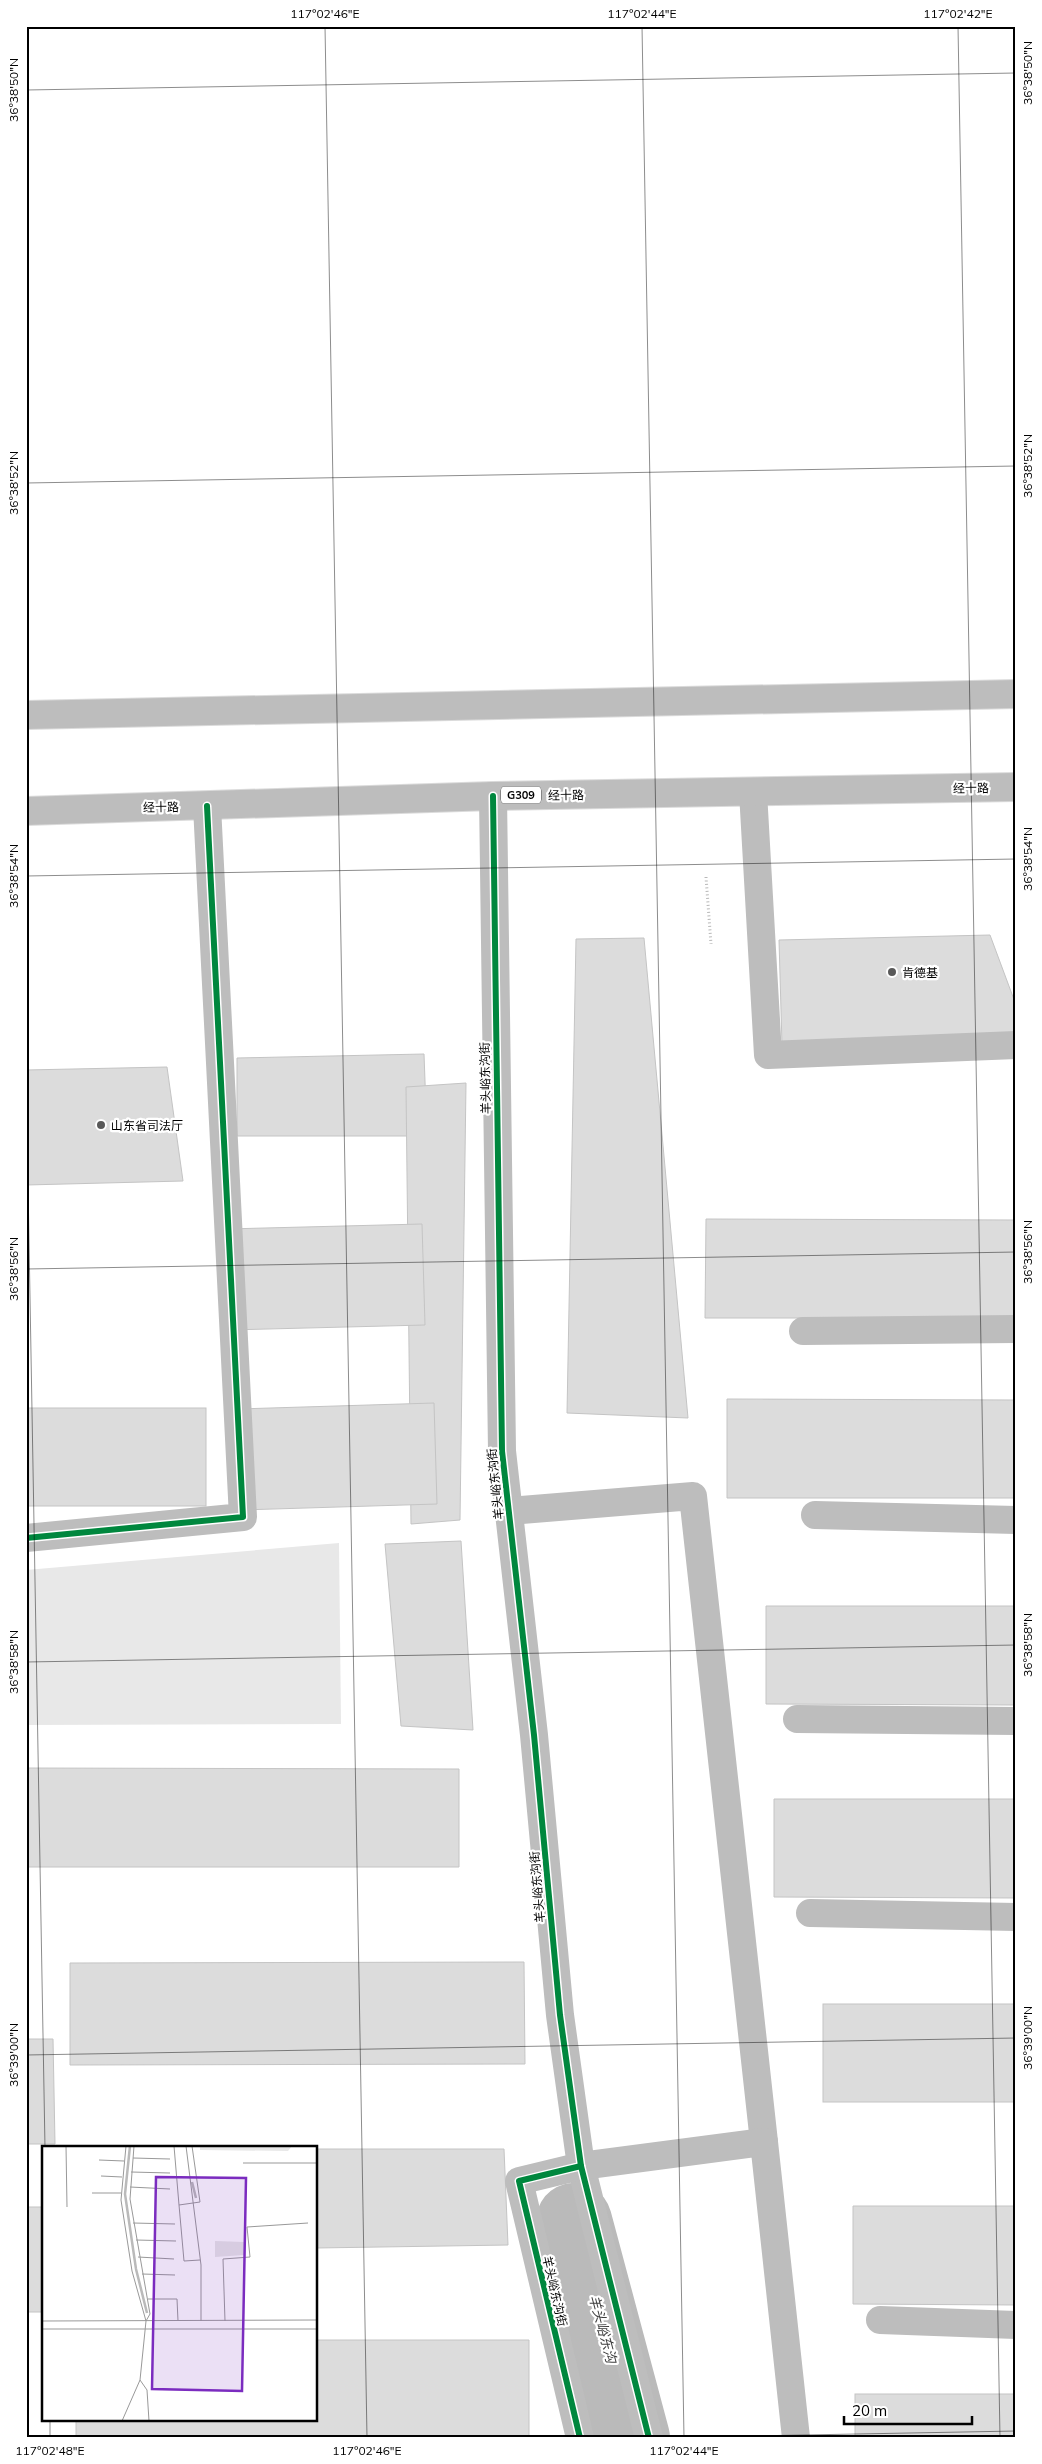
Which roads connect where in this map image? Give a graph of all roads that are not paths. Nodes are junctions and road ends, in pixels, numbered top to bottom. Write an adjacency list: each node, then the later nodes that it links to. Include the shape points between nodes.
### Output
1 (1016, 694): 2 (main road)
2 (26, 715)
3 (1016, 787): 4 (main road, 经十路 / G309)
4 (753, 792): 5 (main road, 经十路 / G309); 8 (main road, via 768,1055)
5 (493, 796): 6 (main road, 经十路 / G309); 11 (main road, 羊头峪东沟街, via 502,1451)
6 (207, 806): 7 (main road, 经十路 / G309); 14 (main road, via 243,1517)
7 (26, 811)
8 (1016, 1045)
9 (1016, 1329): 10 (main road)
10 (803, 1332)
11 (509, 1511): 19 (main road, via 693,1496); 20 (main road, 羊头峪东沟街, via 560,2015)
12 (815, 1515): 13 (main road)
13 (1016, 1520)
14 (26, 1538)
15 (797, 1719): 16 (main road)
16 (1016, 1721)
17 (810, 1913): 18 (main road)
18 (1016, 1918)
19 (764, 2142): 20 (main road); 25 (main road)
20 (581, 2166): 23 (main road, 羊头峪东沟街, via 519,2181); 24 (main road, 羊头峪东沟街)
21 (880, 2320): 22 (main road)
22 (1016, 2325)
23 (580, 2438)
24 (649, 2438)
25 (796, 2438)

